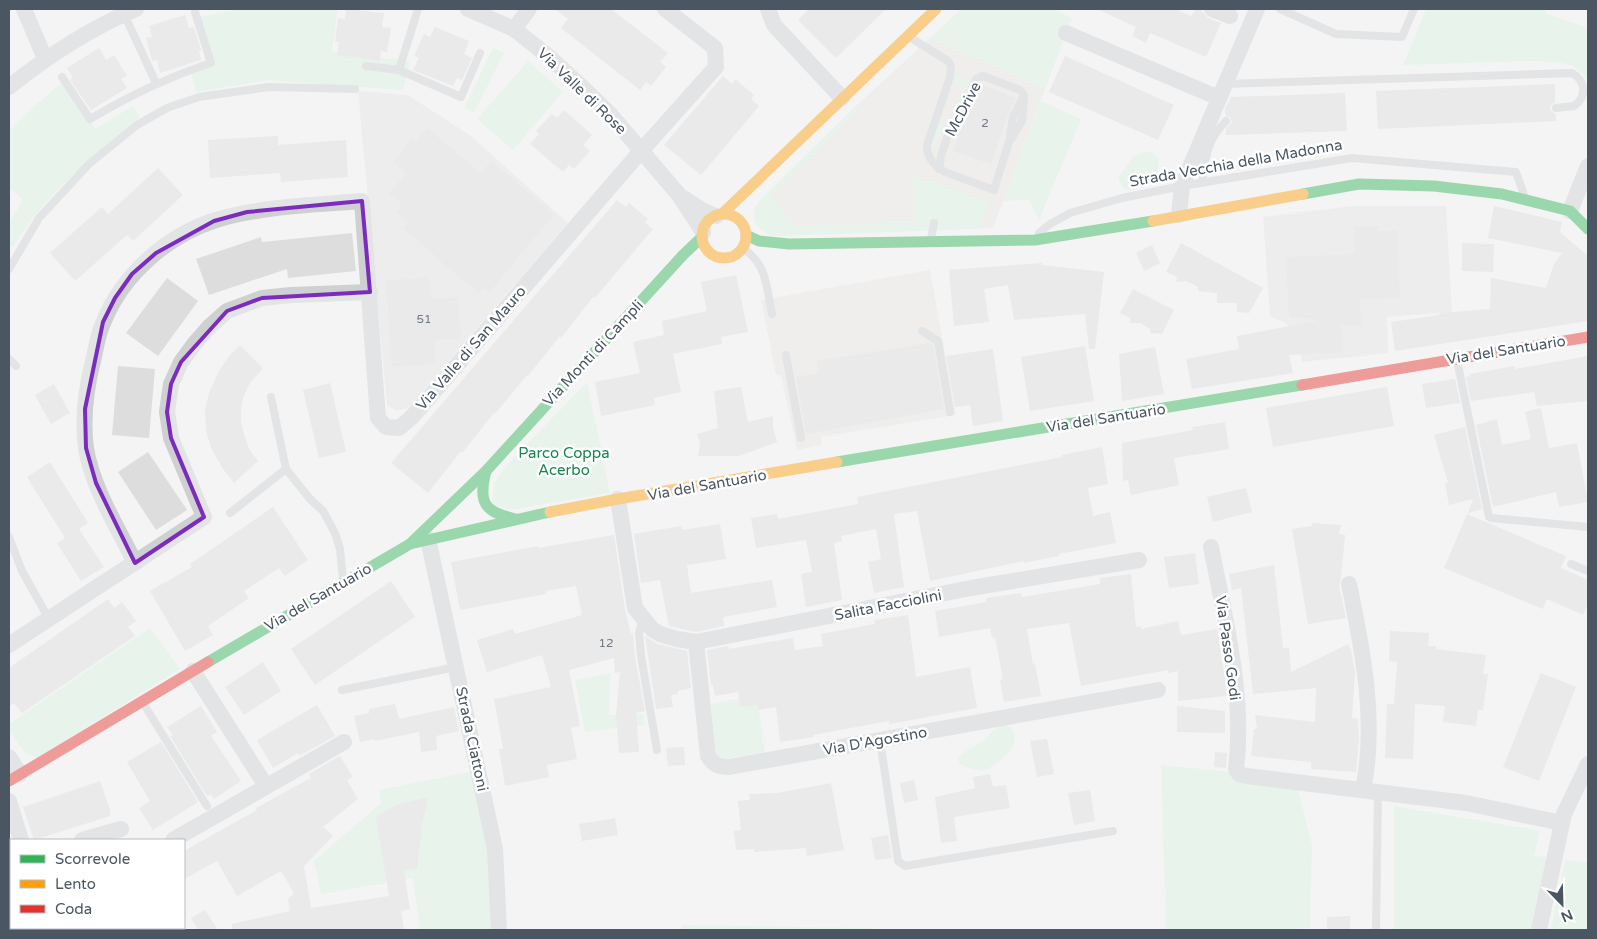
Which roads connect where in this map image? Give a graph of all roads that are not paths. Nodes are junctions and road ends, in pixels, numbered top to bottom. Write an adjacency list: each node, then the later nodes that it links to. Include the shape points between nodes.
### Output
1 (24, 9): 19 (street)
2 (418, 9): 21 (lane)
3 (468, 9): 15 (street, Via Valle di Rose)
4 (529, 9): 15 (street)
5 (666, 9): 30 (street, via 715,48 716,67)
6 (768, 9): 27 (street, via 774,25)
7 (936, 9): 17 (street)
8 (1212, 9): 14 (street)
9 (1257, 9): 26 (street)
10 (1280, 9): 11 (lane, via 1336,34 1402,37)
11 (1414, 9)
12 (130, 11): 19 (street, via 89,31); 23 (lane)
13 (195, 12): 23 (lane, via 211,63)
14 (1230, 16)
15 (514, 29): 30 (street, Via Valle di Rose, via 581,86)
16 (1066, 33): 26 (street)
17 (908, 36): 27 (street); 32 (lane, via 951,66 927,145 929,156)
18 (480, 53): 21 (lane, via 461,97)
19 (45, 59): 24 (street)
20 (366, 66): 21 (lane)
21 (399, 70)
22 (62, 77): 23 (lane, via 90,119)
23 (156, 83)
24 (9, 87)
25 (355, 89): 49 (lane, via 269,87 199,97 167,108 137,125 89,164 39,218)
26 (1222, 91): 28 (lane, via 1572,73 1582,83 1582,97 1574,106); 35 (street)
27 (842, 98): 33 (street)
28 (1556, 108)
29 (1226, 121): 34 (lane, via 1210,141)
30 (641, 151): 36 (street, Via Valle di Rose); 50 (street, Via Valle di San Mauro, via 418,411 399,428 386,427 378,418)
31 (1588, 166): 38 (street)
32 (939, 169): 32 (lane, McDrive, via 948,135 957,124 976,79 984,76 1024,93 1013,117 994,190)
33 (759, 180): 39 (street); 41 (street, via 741,205)
34 (1202, 183): 35 (lane, Strada Vecchia della Madonna); 37 (lane, Strada Vecchia della Madonna, via 1352,158 1516,172)
35 (1182, 186): 40 (street); 46 (lane, Strada Vecchia della Madonna, via 1070,213 1040,231)
36 (679, 195): 39 (street, Via Valle di Rose, via 702,210); 44 (street, Via Valle di Rose)
37 (1525, 199): 38 (street); 40 (street, via 1434,186 1359,184)
38 (1570, 212): 43 (street)
39 (719, 215): 41 (street, via 728,214); 44 (street, via 708,222)
40 (1179, 216): 46 (street)
41 (738, 219): 45 (street)
42 (934, 223): 47 (lane)
43 (1588, 229)
44 (702, 234): 48 (street, via 707,250 718,258 732,257); 62 (street, Via Monti di Campli)
45 (746, 234): 47 (street, via 759,241 780,244); 48 (street)
46 (1035, 240): 47 (street)
47 (930, 242)
48 (743, 248): 51 (lane, via 764,270)
49 (9, 269)
50 (370, 292): 71 (street, via 262,298 227,311 209,327 181,362 171,384 167,412 171,438 204,517); 71 (street, Via Valle di San Mauro, via 362,201 247,212 214,221 181,235 132,274 103,322 85,409 86,448 96,484)
51 (772, 314)
52 (922, 331): 59 (lane, via 938,341)
53 (1588, 337): 55 (street, Via del Santuario)
54 (786, 356): 60 (lane)
55 (1457, 358): 63 (street, Via del Santuario); 66 (lane, via 1489,517)
56 (9, 359): 57 (lane)
57 (16, 366)
58 (271, 397): 61 (lane)
59 (950, 412)
60 (801, 438)
61 (286, 469): 64 (lane); 74 (lane, via 323,511 335,533)
62 (486, 471): 65 (street, via 481,495 485,504 494,514); 68 (street, Via Monti di Campli)
63 (622, 497): 65 (street, Via del Santuario); 77 (street, Salita Facciolini, via 635,608)
64 (230, 513)
65 (516, 519): 68 (street, Via del Santuario)
66 (1588, 527)
67 (9, 537): 76 (lane, via 22,571)
68 (424, 539): 74 (street, Via del Santuario); 80 (street, Strada Ciattoni)
69 (1211, 547): 92 (street, Via Passo Godi, via 1235,676 1236,769 1239,774)
70 (1140, 560): 78 (street, Salita Facciolini, via 971,588)
71 (135, 563): 76 (street)
72 (1571, 564): 73 (lane)
73 (1588, 571)
74 (344, 582): 81 (street, Via del Santuario)
75 (1349, 584): 92 (street, via 1370,721 1368,768)
76 (49, 619): 79 (street)
77 (643, 620): 78 (street, Salita Facciolini, via 660,634); 87 (lane, via 638,633)
78 (696, 642): 85 (street, Via D'Agostino, via 708,756 720,767)
79 (9, 645)
80 (456, 667): 82 (lane); 101 (street, Strada Ciattoni, via 495,849)
81 (193, 671): 84 (street, Via del Santuario); 91 (street)
82 (342, 690)
83 (1158, 690): 85 (street, Via D'Agostino)
84 (142, 701): 90 (street, Via del Santuario); 94 (lane)
85 (880, 740): 97 (lane, via 898,861 905,866)
86 (344, 742): 91 (street)
87 (657, 750)
88 (9, 757): 90 (street)
89 (1588, 764): 95 (street)
90 (15, 778)
91 (266, 786): 100 (street)
92 (1371, 791): 95 (street, Via Passo Godi, via 1466,803); 102 (lane)
93 (9, 801): 98 (street)
94 (207, 806)
95 (1562, 822): 103 (street)
96 (121, 829): 99 (street)
97 (1113, 831)
98 (21, 839)
99 (86, 839)
100 (175, 839)
101 (499, 930)
102 (1376, 930)
103 (1539, 930)

